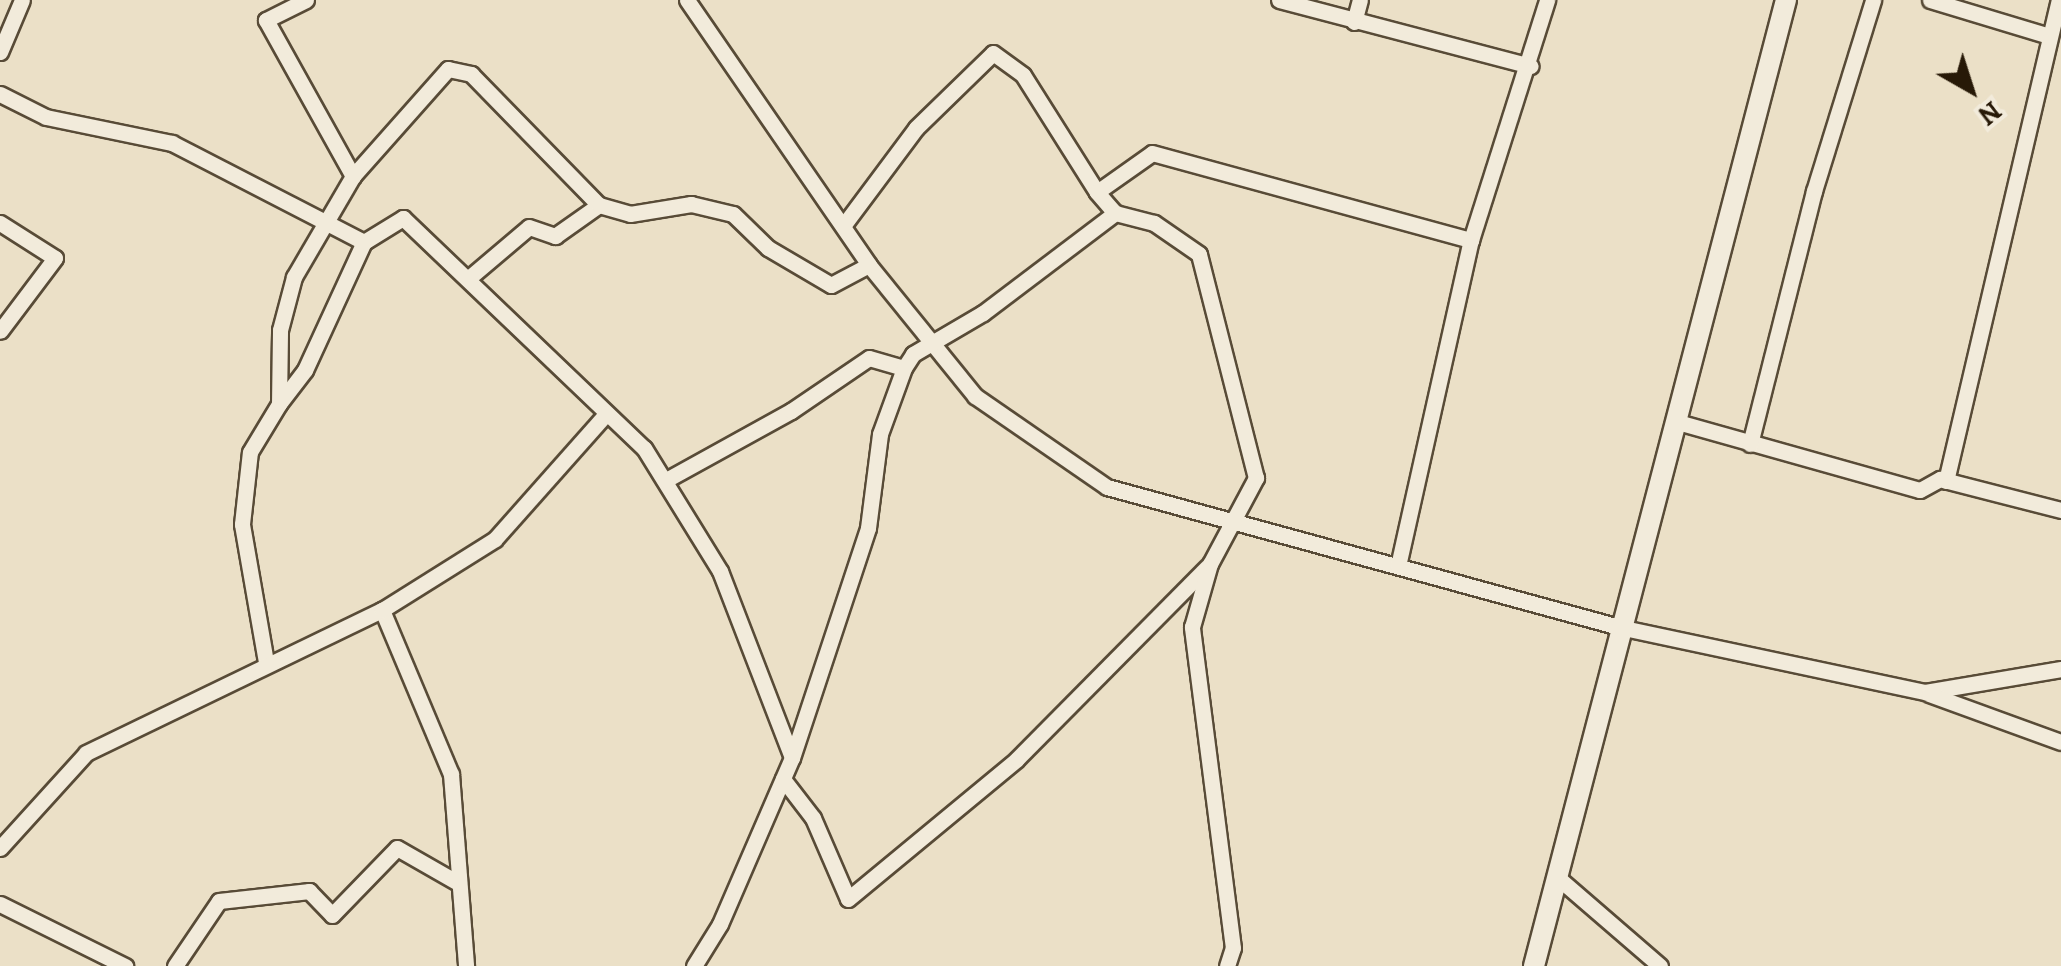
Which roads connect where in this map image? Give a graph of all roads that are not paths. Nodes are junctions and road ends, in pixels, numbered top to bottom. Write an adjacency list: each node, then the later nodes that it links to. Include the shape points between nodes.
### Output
1 (22, 0): 13 (street)
2 (306, 0): 16 (street, via 266,20)
3 (687, 0): 22 (street)
4 (1279, 0): 11 (street)
5 (1360, 0): 11 (street)
6 (1548, 0): 14 (street)
7 (1786, 0): 32 (street)
8 (1873, 0): 33 (street, via 1814,191)
9 (1930, 0): 12 (street)
10 (2059, 0): 12 (street)
11 (1354, 22): 14 (street)
12 (2049, 36): 35 (street)
13 (0, 52)
14 (1530, 66): 23 (street)
15 (0, 94): 20 (street, via 46,117 172,143)
16 (353, 176): 18 (street, via 448,68 471,74); 20 (street)
17 (1096, 192): 19 (street); 22 (street, via 1024,75 993,53 916,128); 23 (street, via 1152,153)
18 (598, 206): 25 (street, via 630,214 691,204 733,214 768,248 831,285); 26 (street, via 555,236 529,227)
19 (1115, 213): 28 (street, via 984,313); 37 (street, via 1154,223 1199,254 1256,478)
20 (321, 220): 24 (street); 30 (street, via 294,277 280,330)
21 (0, 223): 27 (street, via 54,258)
22 (843, 226): 25 (street)
23 (1470, 240): 39 (street)
24 (364, 242): 26 (street, via 403,218); 30 (street, via 304,370)
25 (868, 265): 28 (street)
26 (470, 278): 31 (street)
27 (0, 331)
28 (930, 342): 29 (street); 37 (street, via 975,396 1107,487)
29 (904, 368): 34 (street, via 870,358 792,411); 46 (street, via 880,434 868,528)
30 (278, 404): 42 (street, via 250,452 242,524)
31 (606, 414): 34 (street, via 644,448); 40 (street, via 495,539)
32 (1674, 421): 33 (street); 41 (street)
33 (1750, 444): 35 (street, via 1920,490)
34 (666, 480): 46 (street, via 720,571)
35 (1946, 481): 36 (street)
36 (2061, 510)
37 (1228, 524): 38 (street); 39 (street)
38 (1210, 564): 47 (street, via 1017,759 848,900 813,818); 57 (street, via 1192,628 1233,948)
39 (1398, 566): 41 (street)
40 (382, 610): 42 (street); 50 (street, via 450,774)
41 (1619, 627): 44 (street); 49 (street)
42 (266, 662): 48 (street, via 86,753)
43 (2061, 669): 44 (street)
44 (1925, 692): 45 (street)
45 (2061, 742)
46 (792, 758): 47 (street)
47 (783, 779): 56 (street, via 720,924)
48 (0, 848)
49 (1558, 877): 58 (street); 59 (street)
50 (458, 883): 54 (street, via 398,848 332,915 309,891 219,901); 55 (street)
51 (0, 904): 52 (street)
52 (92, 960): 53 (street)
53 (125, 966)
54 (174, 966)
55 (466, 966)
56 (694, 966)
57 (1227, 966)
58 (1534, 966)
59 (1660, 966)

